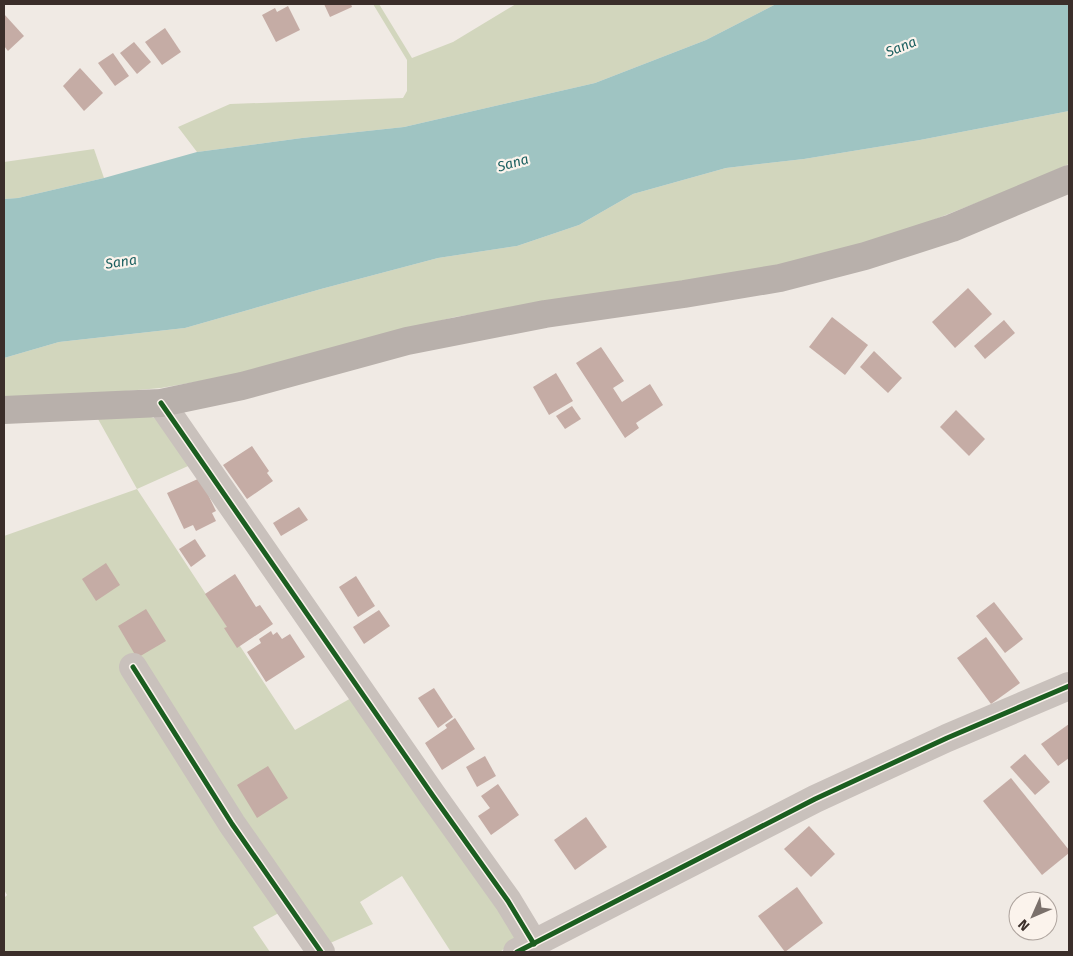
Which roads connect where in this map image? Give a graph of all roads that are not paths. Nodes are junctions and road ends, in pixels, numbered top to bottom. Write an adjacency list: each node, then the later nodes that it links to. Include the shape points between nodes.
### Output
1 (1069, 179): 2 (main road, via 952,228 865,256 780,278 545,314 425,338 242,386)
2 (161, 403): 3 (main road); 6 (street, via 508,901)
3 (4, 410)
4 (133, 667): 7 (street, via 232,824)
5 (1069, 686): 6 (street, via 816,799)
6 (526, 948)
7 (321, 952)

